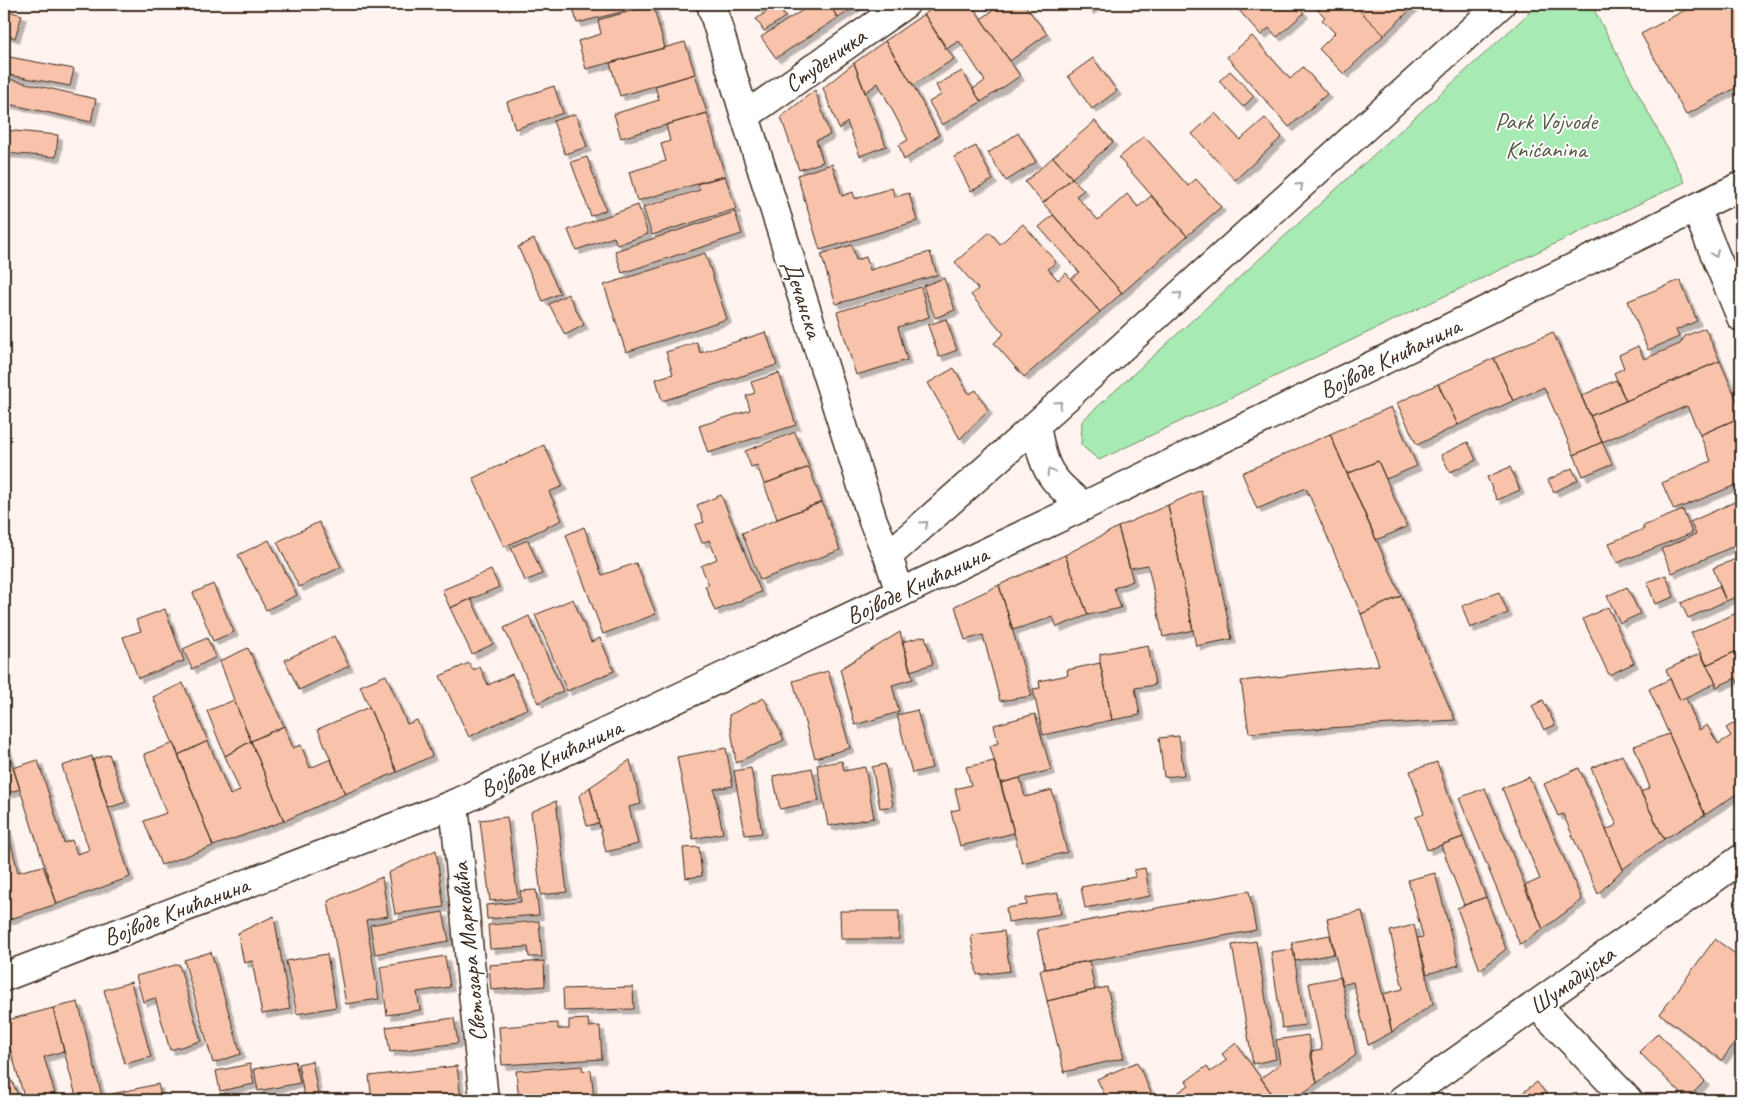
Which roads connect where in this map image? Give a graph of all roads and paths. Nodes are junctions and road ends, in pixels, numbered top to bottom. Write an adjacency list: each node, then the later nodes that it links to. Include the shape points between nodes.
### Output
1 (711, 4): 4 (street, Дечанска)
2 (905, 4): 4 (street, Студеничка)
3 (1501, 4): 8 (street, Војводе Книћанина, one-way to 3)
4 (745, 116): 10 (street, Дечанска, via 873,521)
5 (1741, 186): 6 (street, Војводе Книћанина)
6 (1696, 209): 7 (street, one-way to 7); 9 (street, Војводе Книћанина)
7 (1741, 317)
8 (1036, 425): 9 (street, one-way to 8, via 1064,491 1050,473 1042,457); 10 (street, Војводе Книћанина, one-way to 8)
9 (1084, 506): 11 (street, Војводе Книћанина)
10 (888, 556): 11 (street, Дечанска)
11 (900, 593): 12 (street, Војводе Книћанина)
12 (454, 804): 14 (street, Војводе Книћанина); 16 (street, Светозара Марковића)
13 (1741, 859): 15 (street, Шумадијска)
14 (4, 977)
15 (1537, 1005): 17 (street, Шумадијска); 18 (street)
16 (484, 1100)
17 (1402, 1100)
18 (1628, 1100)

